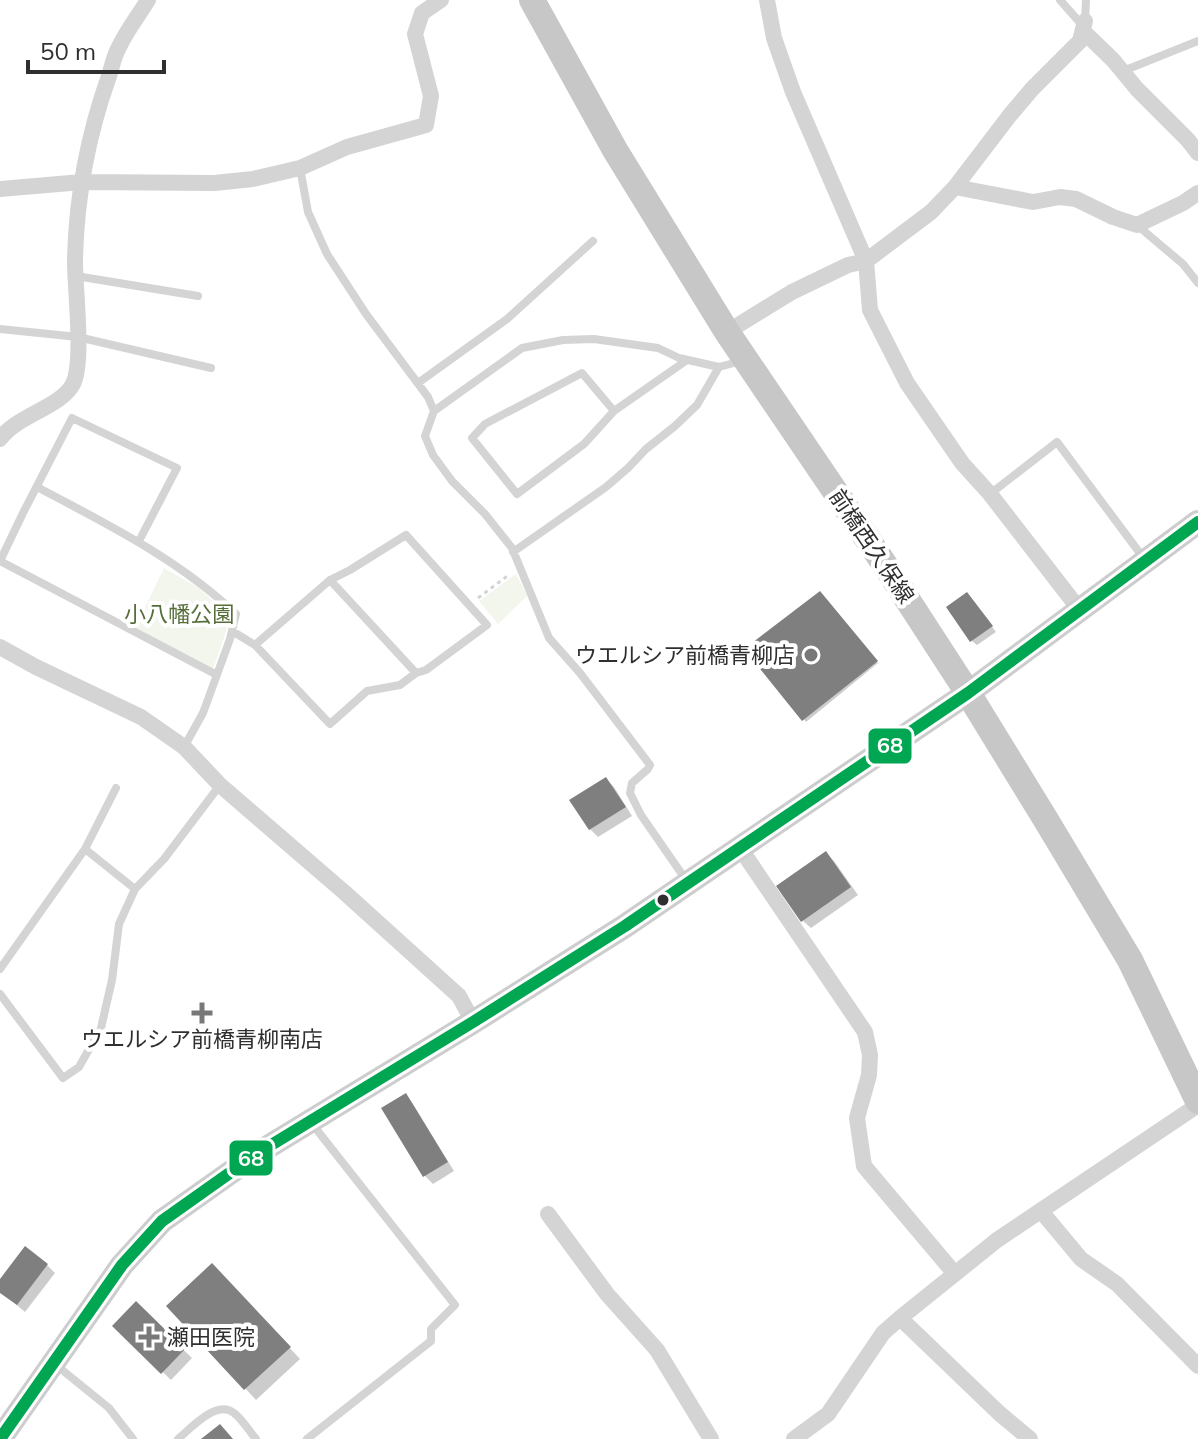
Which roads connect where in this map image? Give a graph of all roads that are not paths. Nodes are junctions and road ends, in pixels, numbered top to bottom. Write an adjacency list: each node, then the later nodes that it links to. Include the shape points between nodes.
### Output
1 (148, 0): 12 (street, via 118,47)
2 (441, 0): 11 (street, via 422,13 415,34 431,96 426,125 347,147)
3 (532, 0): 23 (main road, 前橋西久保線, via 615,150)
4 (767, 0): 18 (street, via 793,92)
5 (1060, 0): 7 (lane)
6 (1086, 0): 7 (lane)
7 (1084, 26): 9 (street); 13 (street, via 1080,41 1032,89)
8 (1198, 41): 9 (lane)
9 (1122, 71): 10 (street)
10 (1198, 153)
11 (300, 168): 12 (street, via 214,183); 29 (lane, via 308,212 327,254)
12 (82, 182): 14 (street); 19 (street)
13 (955, 187): 16 (street, via 1033,202 1076,199); 18 (street)
14 (0, 189)
15 (1198, 193): 16 (street)
16 (1137, 225): 20 (lane)
17 (593, 241): 29 (lane, via 507,319)
18 (866, 261): 23 (street, via 792,292); 34 (street, via 870,310 907,383)
19 (76, 276): 21 (lane); 24 (street)
20 (1198, 283)
21 (198, 296)
22 (0, 329): 24 (lane)
23 (727, 332): 26 (main road, 前橋西久保線)
24 (78, 337): 28 (lane); 32 (street, via 73,383 65,394)
25 (687, 360): 27 (lane); 30 (lane, via 658,348 594,339 522,348); 31 (lane)
26 (746, 360): 27 (lane); 47 (main road, 前橋西久保線)
27 (719, 367): 37 (lane, via 697,405 628,468)
28 (211, 368)
29 (418, 383): 30 (lane)
30 (434, 411): 37 (lane, via 425,436 433,455)
31 (614, 411): 31 (lane, via 584,444 517,494 472,438 485,424 582,373)
32 (0, 439)
33 (37, 487): 36 (lane); 36 (lane, via 72,418 177,468); 38 (lane)
34 (990, 494): 39 (lane, via 1057,442); 41 (street)
35 (1196, 529): 39 (main road)
36 (139, 541): 42 (lane, via 236,614)
37 (513, 552): 53 (lane, via 549,638 650,765 632,783 630,793)
38 (0, 561): 46 (lane)
39 (1145, 561): 41 (main road)
40 (330, 580): 43 (lane); 45 (lane); 45 (lane, via 406,535 470,604 487,625)
41 (1079, 609): 47 (main road)
42 (232, 631): 43 (lane); 46 (lane)
43 (255, 645): 45 (lane, via 330,724 367,691 400,685)
44 (0, 647): 48 (street, via 141,717)
45 (416, 673)
46 (217, 675): 48 (lane)
47 (968, 693): 51 (main road); 58 (main road, 前橋西久保線, via 1130,960)
48 (184, 747): 49 (street)
49 (220, 785): 54 (lane); 57 (street, via 459,996)
50 (116, 788): 52 (lane)
51 (740, 848): 53 (main road); 62 (street, via 865,1032 869,1075 857,1118 864,1166)
52 (85, 849): 54 (lane); 55 (lane)
53 (688, 883): 57 (main road)
54 (135, 889): 56 (lane, via 119,924 101,1028 79,1067 63,1078)
55 (0, 969)
56 (0, 994)
57 (473, 1022): 59 (main road)
58 (1198, 1103): 60 (street)
59 (310, 1121): 64 (main road, via 162,1221 122,1265); 70 (lane, via 455,1305 431,1329 431,1341)
60 (1041, 1211): 62 (street); 65 (street, via 1081,1259 1117,1284)
61 (548, 1214): 71 (street, via 657,1350)
62 (955, 1274): 63 (street)
63 (900, 1318): 72 (street, via 883,1333 828,1414); 73 (street)
64 (53, 1363): 66 (main road); 67 (lane, via 109,1408)
65 (1198, 1366)
66 (0, 1439)
67 (133, 1439)
68 (178, 1439): 69 (lane, via 215,1410 226,1408)
69 (256, 1439)
70 (307, 1439)
71 (711, 1439)
72 (794, 1439)
73 (1030, 1439)

